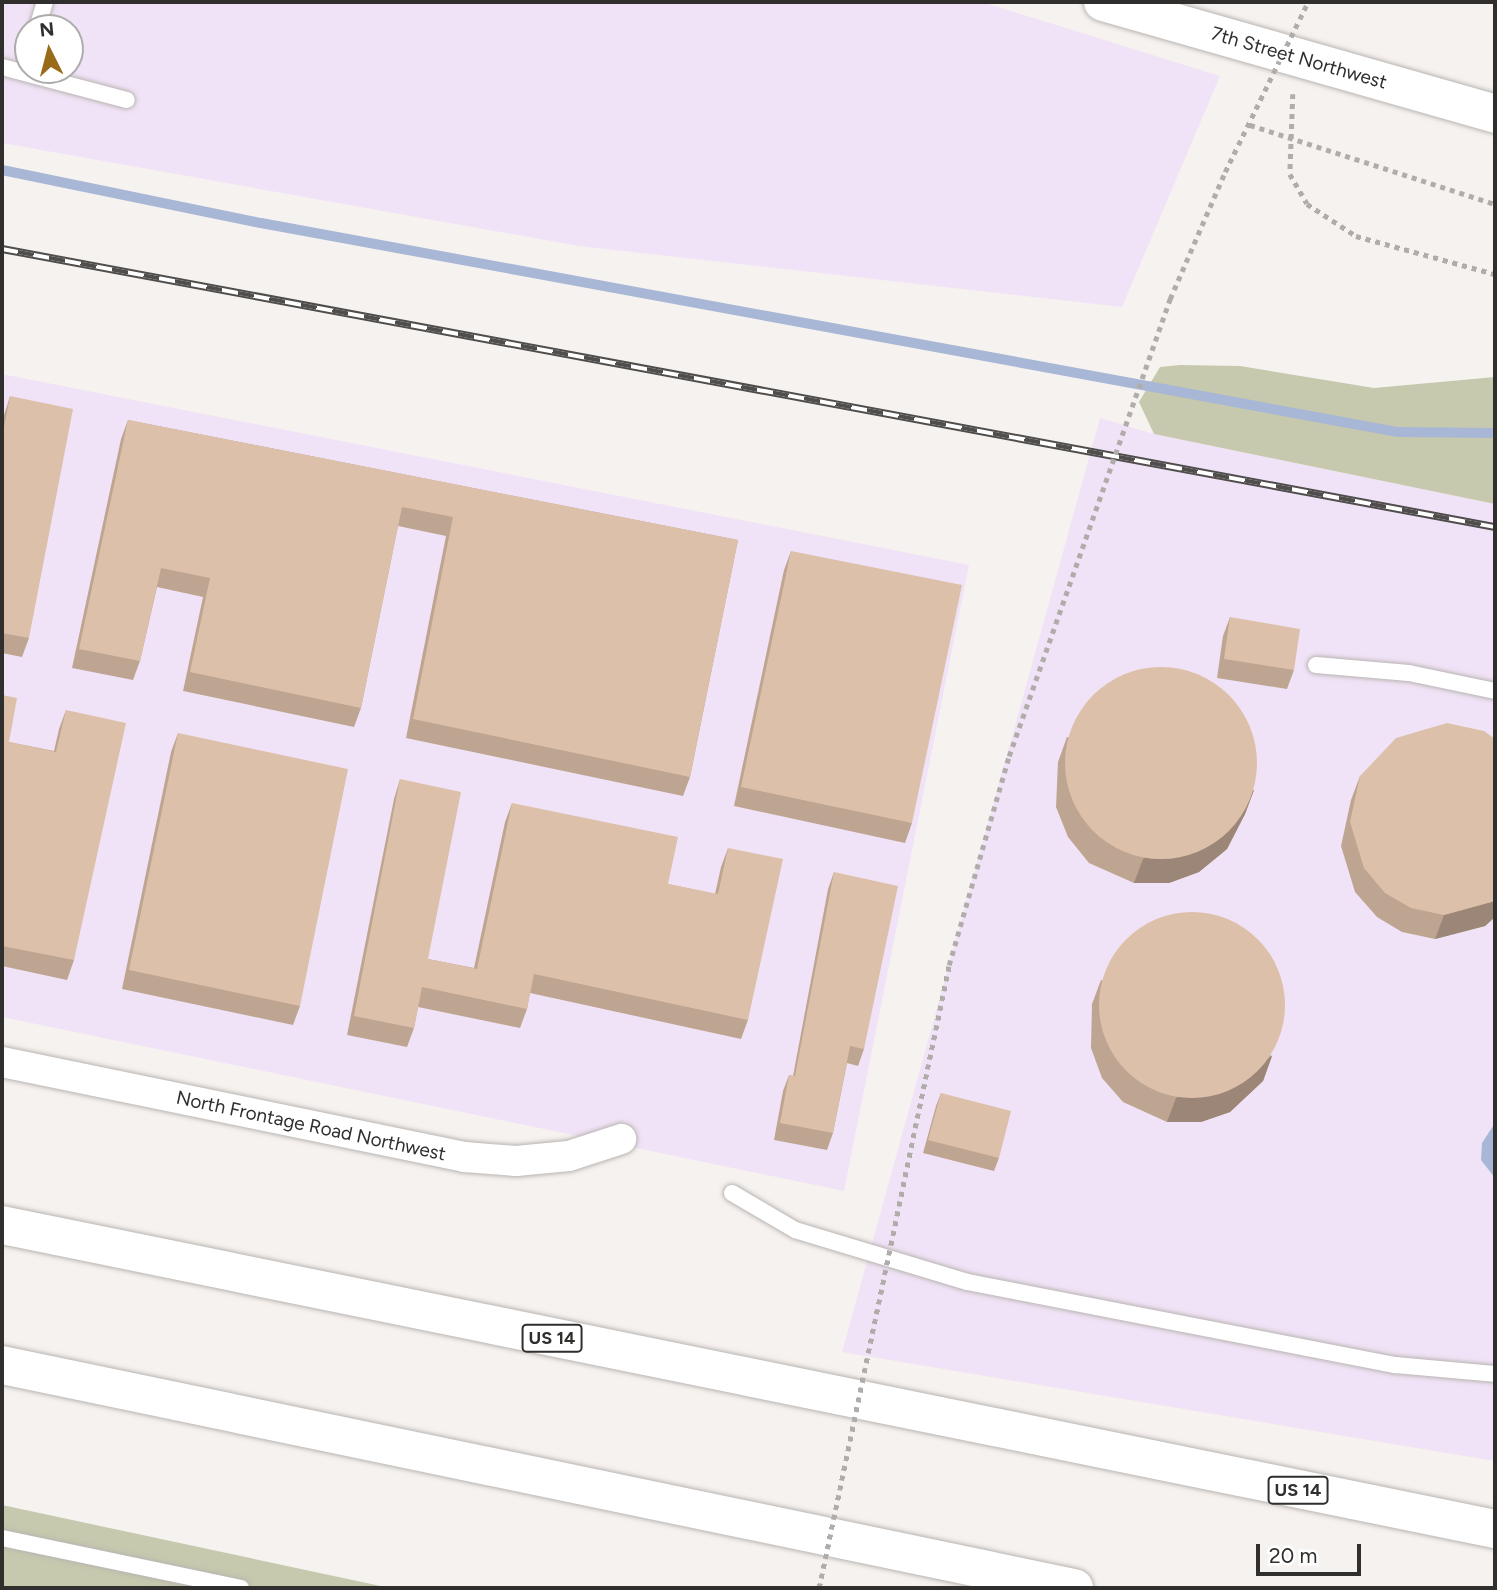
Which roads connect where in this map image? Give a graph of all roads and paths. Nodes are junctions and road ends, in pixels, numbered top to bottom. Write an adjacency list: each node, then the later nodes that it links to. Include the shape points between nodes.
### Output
1 (1103, 2): 6 (main road, 7th Street Northwest)
2 (1308, 2): 7 (path, bridge)
3 (83, 84): 4 (lane)
4 (127, 100)
5 (1289, 108): 9 (path, via 1290,174 1307,204 1356,236)
6 (1495, 114)
7 (1250, 125): 8 (path, bridge); 21 (path, bridge, via 1170,299 1009,756 949,965)
8 (1495, 204)
9 (1495, 274)
10 (1315, 664): 11 (lane, via 1409,673)
11 (1495, 691)
12 (2, 1062): 13 (street, North Frontage Road Northwest, via 465,1157 516,1161 569,1156)
13 (621, 1139)
14 (732, 1194): 17 (lane, via 795,1230 967,1283 1395,1365)
15 (2, 1226): 18 (main road, US 14)
16 (2, 1365): 22 (main road)
17 (1495, 1374)
18 (1495, 1529)
19 (2, 1538): 20 (lane)
20 (240, 1588)
21 (819, 1588)
22 (1074, 1588)

